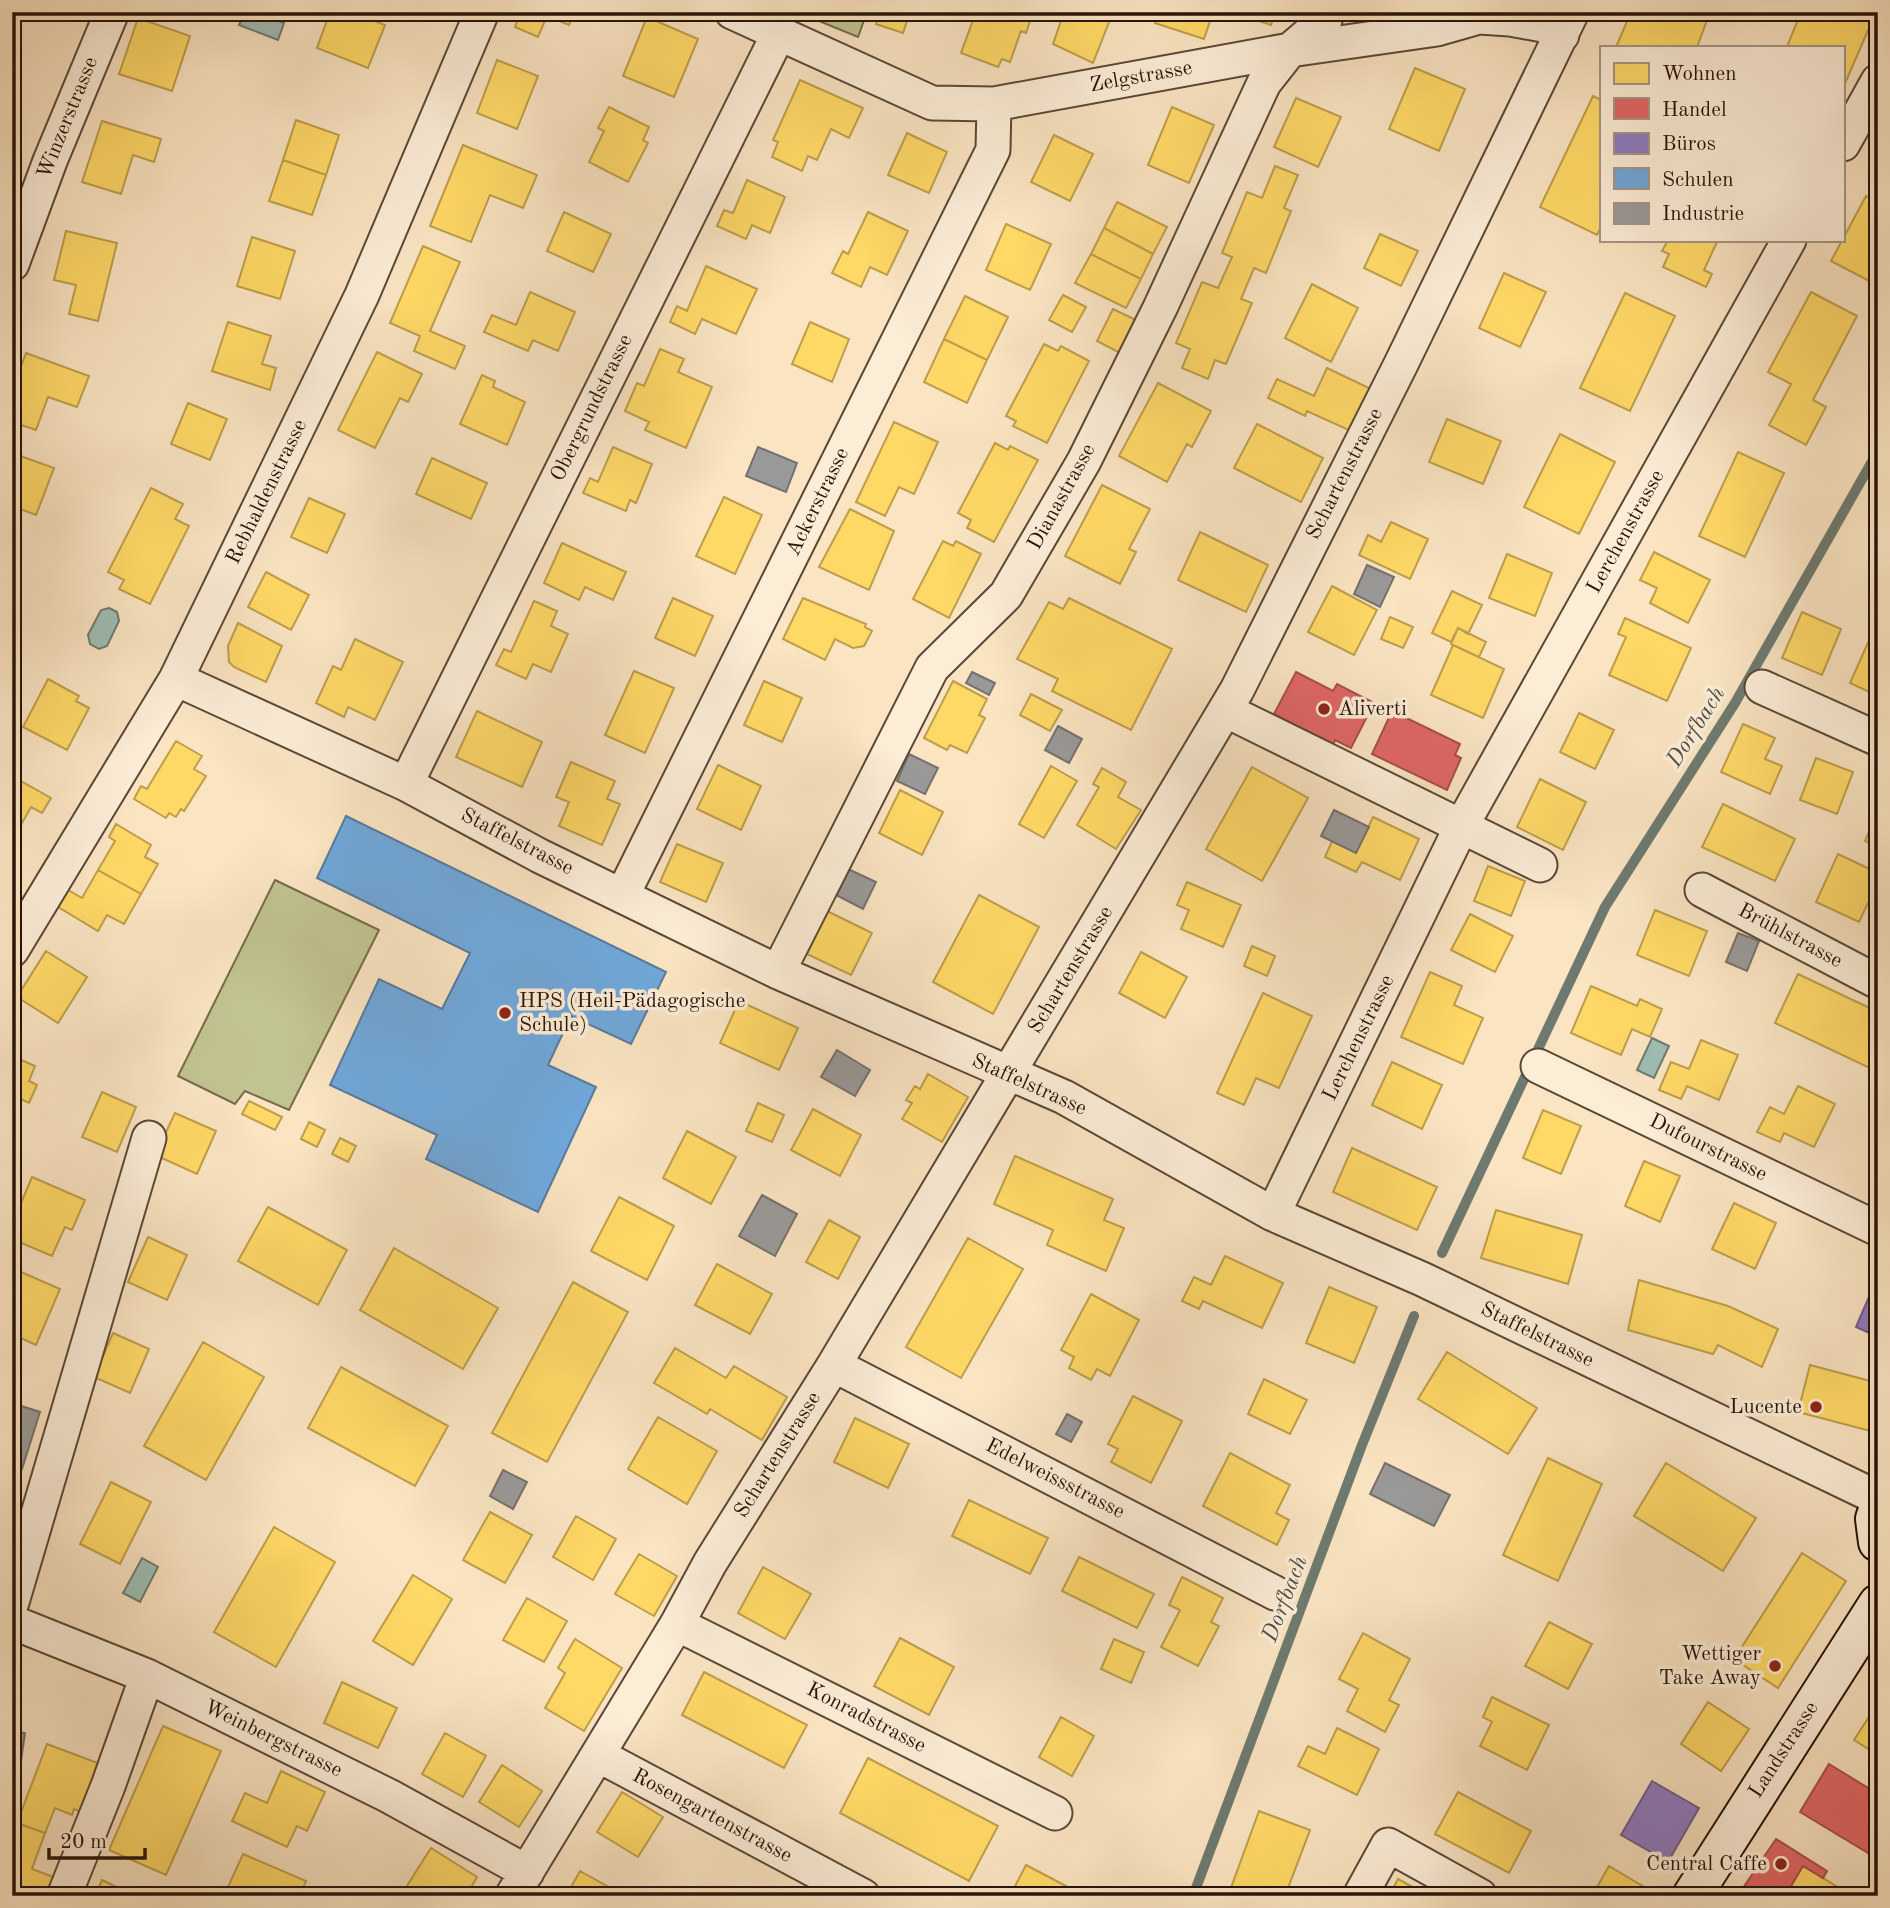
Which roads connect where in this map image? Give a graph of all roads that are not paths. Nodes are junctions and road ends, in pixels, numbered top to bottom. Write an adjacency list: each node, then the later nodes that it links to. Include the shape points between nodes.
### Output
1 (112, 12): 12 (street, Winzerstrasse)
2 (482, 12): 13 (street, Rebhaldenstrasse, via 362,295)
3 (732, 12): 6 (street, Zelgstrasse)
4 (1327, 12): 7 (street, Dianastrasse, via 1310,36)
5 (1567, 24): 7 (street, Zelgstrasse, via 1479,18 1437,29); 15 (street, Schartenstrasse)
6 (779, 33): 9 (street, Zelgstrasse, via 932,103); 17 (street, Obergrundstrasse)
7 (1290, 50): 9 (street, Zelgstrasse); 23 (street, Dianastrasse, via 1265,83 1084,461 1006,595 932,668)
8 (1878, 81): 10 (street)
9 (994, 104): 21 (street, Ackerstrasse, via 993,150)
10 (1844, 142)
11 (1788, 242): 18 (street, Lerchenstrasse)
12 (12, 264)
13 (176, 679): 17 (street, Staffelstrasse); 22 (street, Rebhaldenstrasse)
14 (1762, 687): 16 (street)
15 (1225, 710): 18 (street); 26 (street, Schartenstrasse)
16 (1878, 739)
17 (406, 784): 21 (street, Staffelstrasse)
18 (1462, 825): 19 (street); 28 (street, Lerchenstrasse)
19 (1540, 865)
20 (1702, 890): 24 (street, Brühlstrasse)
21 (622, 896): 23 (street, Staffelstrasse)
22 (12, 950)
23 (778, 972): 26 (street, Staffelstrasse)
24 (1878, 982)
25 (1538, 1066): 29 (street, Dufourstrasse)
26 (1008, 1073): 28 (street, Staffelstrasse, via 1064,1097); 30 (street, Schartenstrasse)
27 (149, 1138): 35 (street)
28 (1273, 1214): 31 (street, Staffelstrasse, via 1422,1279)
29 (1878, 1229)
30 (834, 1365): 34 (street, Edelweissstrasse); 38 (street, Schartenstrasse)
31 (1878, 1498)
32 (1878, 1510): 33 (main road)
33 (1878, 1542)
34 (1275, 1593)
35 (12, 1602)
36 (1878, 1605): 47 (main road, Landstrasse)
37 (12, 1622): 39 (street, Weinbergstrasse)
38 (677, 1624): 40 (street, Schartenstrasse); 41 (street, Konradstrasse)
39 (147, 1676): 42 (street, Weinbergstrasse, via 388,1796); 43 (street)
40 (598, 1755): 42 (street, Schartenstrasse); 44 (street, Rosengartenstrasse)
41 (1055, 1813)
42 (519, 1884)
43 (64, 1896)
44 (863, 1896)
45 (1360, 1896): 46 (street, via 1388,1845)
46 (1479, 1896)
47 (1692, 1896)

